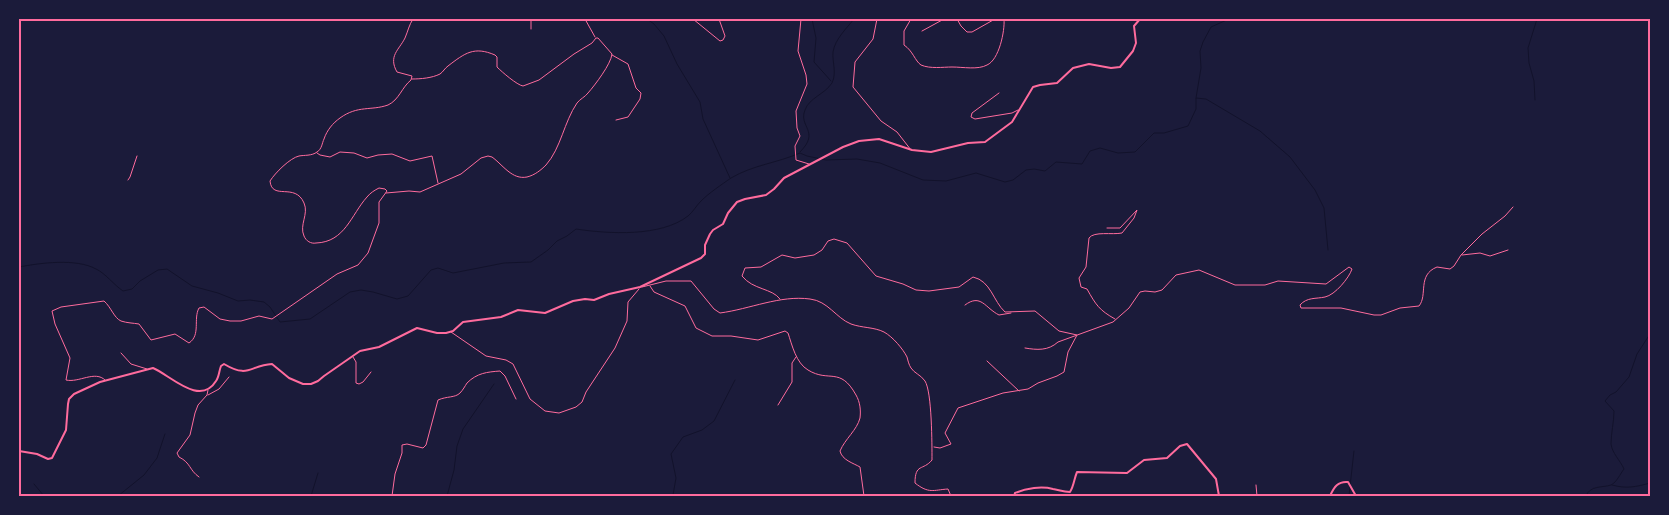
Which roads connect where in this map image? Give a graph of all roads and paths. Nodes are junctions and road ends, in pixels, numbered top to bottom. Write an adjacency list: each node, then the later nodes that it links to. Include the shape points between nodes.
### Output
1 (413, 19): 18 (street, via 394,55 397,72 412,76)
2 (531, 19): 14 (street)
3 (585, 19): 16 (street)
4 (694, 19): 5 (street, via 720,41 725,36)
5 (719, 19)
6 (801, 19): 25 (street, via 798,51 807,84 796,111 800,136 794,152 796,160)
7 (876, 19): 22 (street, via 873,39 855,62 853,87 881,121)
8 (911, 19): 12 (street, via 904,30 904,45 911,49 919,64 928,67 986,66 1003,36)
9 (944, 19): 15 (street)
10 (957, 19): 11 (street, via 967,32 972,32)
11 (996, 19)
12 (1002, 19)
13 (1140, 19): 20 (street, via 1134,26 1136,43 1133,51 1120,67 1089,64 1073,68 1057,83 1033,87)
14 (530, 29)
15 (922, 31)
16 (596, 38): 17 (street); 18 (street, via 526,86 517,84 496,67 495,55 475,50 446,67 441,74)
17 (612, 54): 21 (street, via 628,64 640,93 640,99 628,117); 27 (street, via 597,82 568,118 547,164 537,173 516,176 488,156 461,174)
18 (411, 79): 23 (street, via 388,105 352,110 339,118 332,124)
19 (998, 93): 20 (street, via 971,117 975,119)
20 (1021, 109): 22 (street, via 1012,122 985,142 931,152)
21 (616, 120)
22 (912, 150): 25 (street, via 879,139 859,141)
23 (317, 153): 27 (street, via 330,157 340,152 354,153 367,158 392,154 410,161 432,156); 28 (street, via 294,158 270,181 277,191 292,192 301,197 306,207 302,231 310,243 337,238 367,196 379,188 385,189)
24 (137, 156): 26 (street)
25 (812, 164): 34 (street, via 784,178 774,190 737,202 723,224 710,234 701,258)
26 (128, 180)
27 (438, 184): 28 (street, via 420,192)
28 (386, 193): 49 (street, via 379,202 379,223 374,241 358,265 337,274 272,319 259,316 230,321 220,319 208,309 198,308 196,332 189,343 175,334 150,340 139,324 118,319 104,301 52,311 70,358 66,380 100,376)
29 (1513, 206): 32 (street)
30 (1107, 228): 38 (street, via 1120,228 1137,210 1122,233 1090,235 1086,266 1079,278 1081,287 1087,289 1097,307)
31 (1508, 250): 32 (street, via 1490,256 1480,253)
32 (1461, 255): 38 (street, via 1450,269 1437,267 1429,272 1418,306 1380,315 1341,308 1302,308 1300,305 1329,295 1350,275 1352,269 1349,267 1326,284 1278,281 1265,285 1235,285 1200,270 1176,275 1162,290 1140,292)
33 (650, 286): 34 (street); 35 (street, via 666,281 691,281 720,313); 43 (street, via 654,292 685,306 696,328 712,336 758,340 785,331)
34 (640, 287): 39 (street, via 594,300 573,300 540,314 518,310 501,317 464,322); 39 (street, via 628,302 627,321 616,348 582,402 559,412 545,411 530,399 513,364 486,356)
35 (780, 300): 37 (street, via 745,280 742,276 745,268 761,267 782,255 795,258 814,255 834,239 847,243 876,276 916,290 959,287 972,277 980,278 1000,307 1005,312); 55 (street, via 811,299 827,305 852,324 870,327 891,337 912,370 924,381)
36 (965, 305): 37 (street, via 978,300 999,315)
37 (1014, 312): 40 (street, via 1035,311 1059,331)
38 (1116, 319): 40 (street)
39 (450, 332): 44 (street, via 436,333 417,328 379,347 360,351)
40 (1077, 335): 41 (street, via 1042,350); 51 (street, via 1068,352 1064,372)
41 (1024, 348)
42 (121, 352): 46 (street, via 131,364)
43 (796, 356): 54 (street, via 792,363 792,382); 60 (street, via 813,373 844,379 860,402 860,418 840,451 844,459 860,467)
44 (353, 357): 47 (street, via 356,383 363,382); 50 (street, via 311,384 289,378 272,364 244,372 224,364 215,383)
45 (987, 361): 51 (street)
46 (151, 370): 49 (street); 50 (street, via 159,370 188,389)
47 (372, 372)
48 (229, 378): 52 (street, via 219,389)
49 (105, 381): 56 (street, via 86,387 70,399 66,430 52,458)
50 (208, 389): 52 (street)
51 (1020, 391): 55 (street, via 1003,393 958,408 945,432 951,444 940,448)
52 (207, 395): 57 (street, via 198,405 190,435 178,453)
53 (516, 400): 59 (street, via 500,371 477,375 461,393 438,400 426,446 402,446)
54 (778, 405)
55 (932, 446): 61 (street, via 932,460 918,470 915,482 933,492 948,489)
56 (19, 450)
57 (198, 476)
58 (1256, 485): 64 (street)
59 (392, 496)
60 (864, 496)
61 (951, 496)
62 (1014, 496): 63 (street, via 1024,489 1051,488 1070,492 1077,472 1127,473 1144,460 1168,458 1180,446 1187,444 1216,480)
63 (1219, 496)
64 (1257, 496)
65 (1330, 496): 66 (street, via 1342,481 1348,482)
66 (1356, 496)

